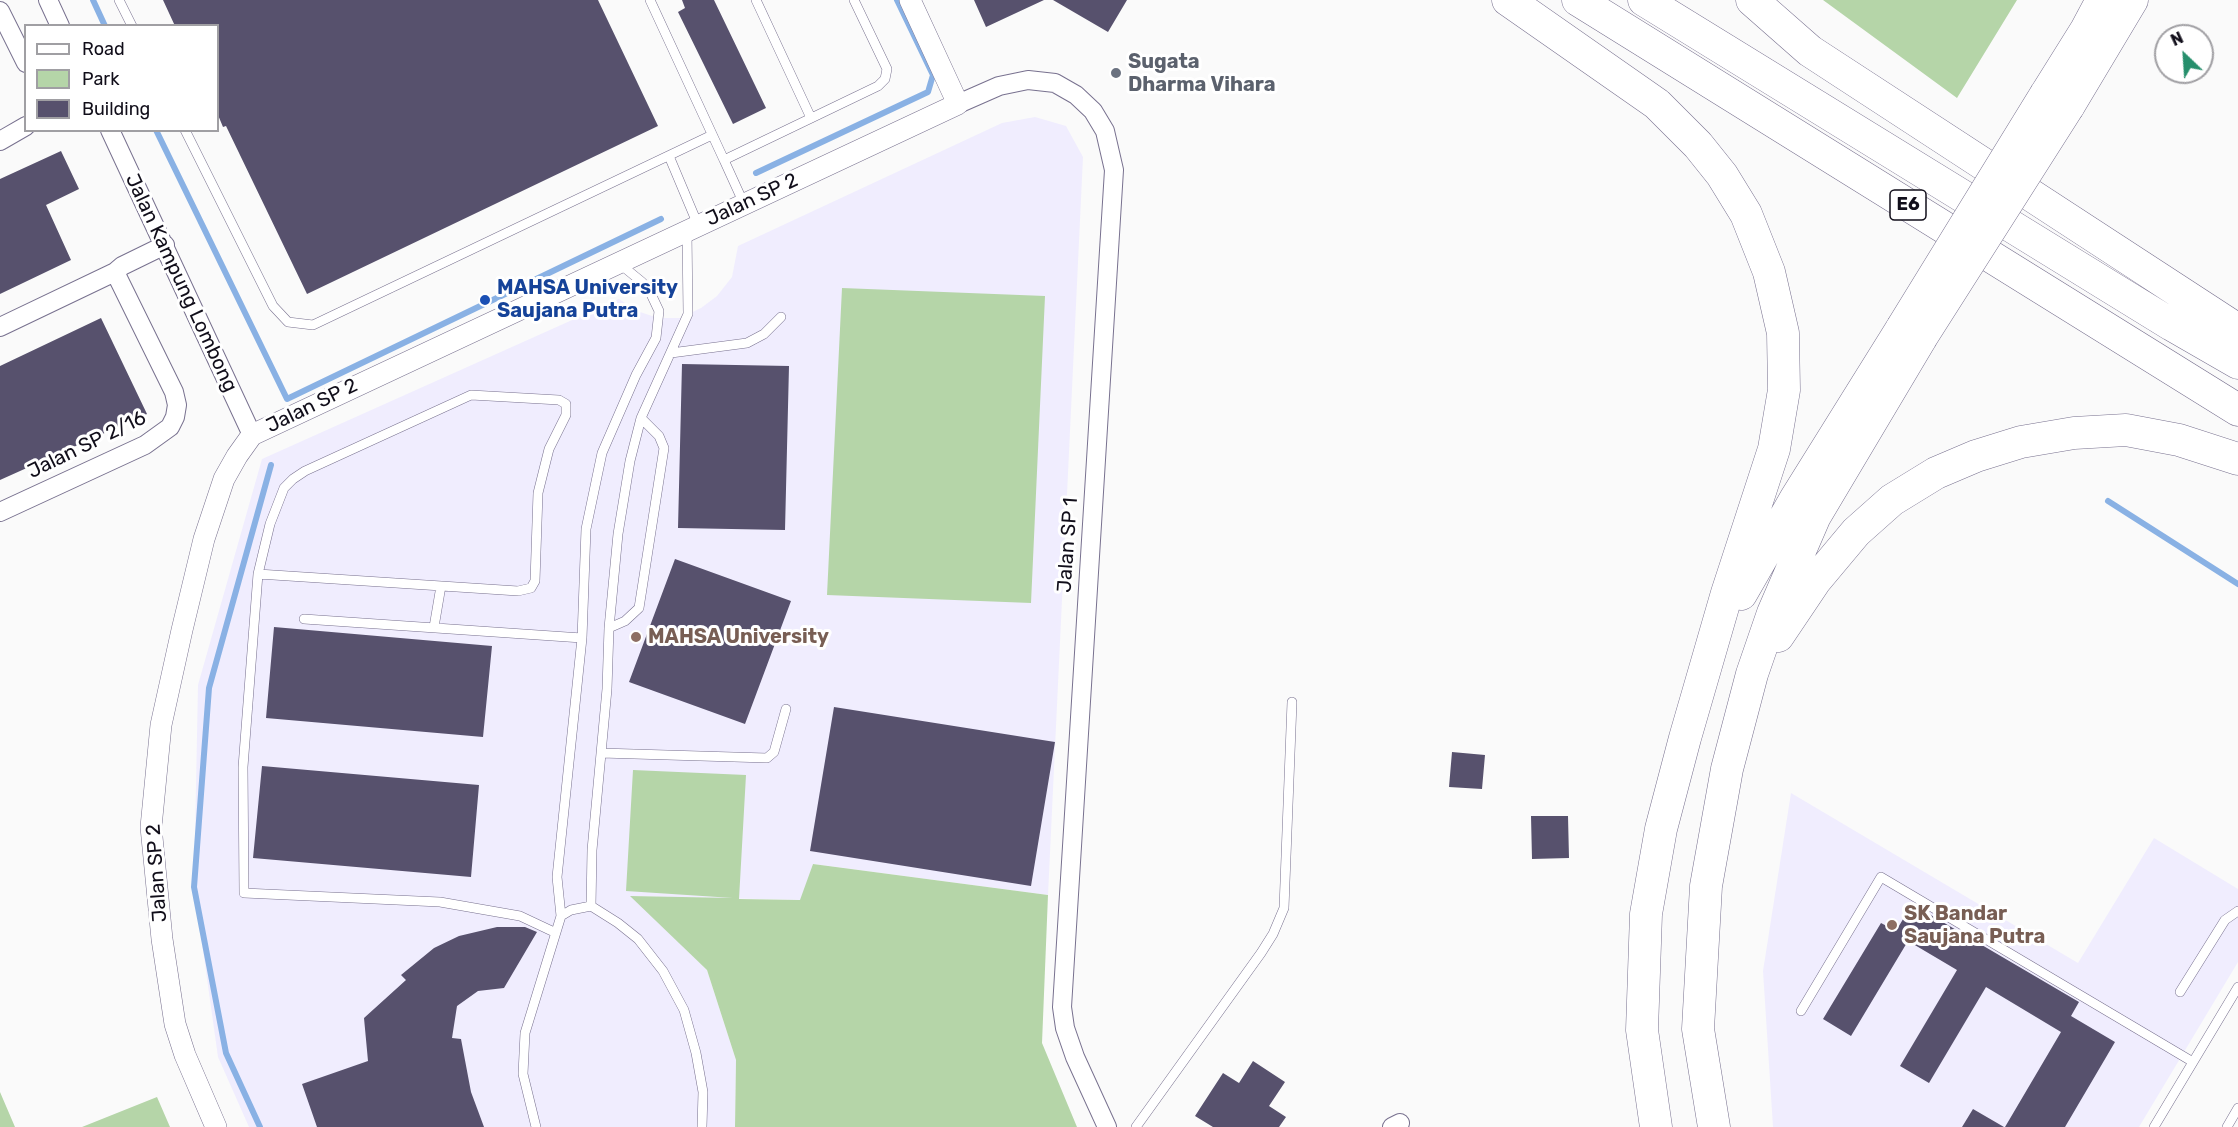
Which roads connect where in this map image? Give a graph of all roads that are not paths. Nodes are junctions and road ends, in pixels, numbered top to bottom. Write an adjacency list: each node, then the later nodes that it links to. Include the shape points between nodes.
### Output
1 (48, 0): 14 (street)
2 (119, 0): 15 (lane)
3 (650, 0): 23 (lane)
4 (756, 0): 19 (lane)
5 (854, 0): 19 (lane, via 887,69 885,79)
6 (910, 0): 18 (street)
7 (1508, 0): 48 (highway, via 1657,104 1698,145 1746,214 1769,272 1783,333 1784,390 1774,449)
8 (1578, 0): 38 (highway, E6)
9 (1644, 0): 37 (highway, E6)
10 (1752, 0): 34 (highway, via 1810,51)
11 (2102, 0): 17 (highway)
12 (2132, 0): 17 (highway)
13 (0, 11): 16 (street)
14 (59, 24)
15 (131, 24)
16 (24, 59)
17 (2057, 100): 35 (highway, bridge)
18 (958, 104): 27 (street, Jalan SP 2); 66 (street, Jalan SP 1, via 999,86 1028,80 1055,83 1093,111 1105,131 1114,170 1062,1007 1075,1057)
19 (811, 118): 26 (lane)
20 (24, 127): 24 (street)
21 (111, 132): 29 (street, Jalan Kampung Lombong)
22 (186, 132): 25 (lane, via 273,306 288,322 313,326)
23 (712, 135): 25 (lane); 26 (lane)
24 (0, 141)
25 (669, 156): 28 (lane)
26 (724, 160): 27 (lane)
27 (744, 204): 28 (street, Jalan SP 2)
28 (693, 228): 30 (street, Jalan SP 2); 36 (lane, via 688,314)
29 (165, 245): 31 (street); 40 (street, Jalan Kampung Lombong)
30 (618, 263): 40 (street, Jalan SP 2); 49 (lane, via 642,282 659,311 656,338 602,453 586,529)
31 (115, 272): 33 (street); 42 (street, Jalan SP 2/16, via 174,392 177,405 170,428 145,445)
32 (781, 317): 36 (lane, via 764,334 747,343)
33 (0, 327)
34 (2238, 330)
35 (1912, 333): 48 (highway, via 1796,498); 50 (highway, via 1815,516 1773,612)
36 (671, 353): 39 (lane)
37 (2238, 363)
38 (2238, 410)
39 (641, 417): 47 (lane, via 618,534); 47 (lane, via 664,448 639,608 625,621)
40 (252, 435): 63 (street, Jalan SP 2, via 224,480 204,539 161,725 151,827 175,1024)
41 (2238, 459): 50 (highway, via 2179,440 2126,430 2021,442 1936,473 1892,500 1856,532 1815,581)
42 (0, 513)
43 (258, 574): 44 (lane); 44 (lane, via 284,488 305,471 471,395 559,400 566,404 566,415 549,449 538,493 535,581 531,588 518,591); 57 (lane, via 243,767 244,893 440,902 520,916)
44 (441, 586): 46 (lane)
45 (304, 620): 46 (lane)
46 (434, 627): 49 (lane)
47 (609, 628): 53 (lane)
48 (1716, 637): 68 (highway, via 1661,829 1646,914 1642,1030)
49 (582, 639): 56 (lane, via 557,877)
50 (1752, 674): 69 (highway, via 1727,769 1706,886 1698,1029)
51 (1292, 702): 67 (lane, via 1284,908 1261,953)
52 (786, 709): 53 (lane, via 774,753 767,758)
53 (601, 753): 54 (lane)
54 (591, 906): 56 (lane); 65 (lane, via 638,939 663,971 684,1010 703,1092)
55 (2238, 912): 59 (lane, via 2225,920)
56 (561, 916): 57 (lane)
57 (554, 932): 64 (lane, via 525,1033 523,1074)
58 (2238, 987): 61 (lane)
59 (2180, 992)
60 (1801, 1011): 61 (lane, via 1881,878)
61 (2193, 1062): 70 (lane)
62 (2238, 1108): 71 (lane)
63 (216, 1127)
64 (536, 1127)
65 (702, 1127)
66 (1107, 1127)
67 (1136, 1127)
68 (1656, 1127)
69 (1714, 1127)
70 (2154, 1127)
71 (2227, 1127)

